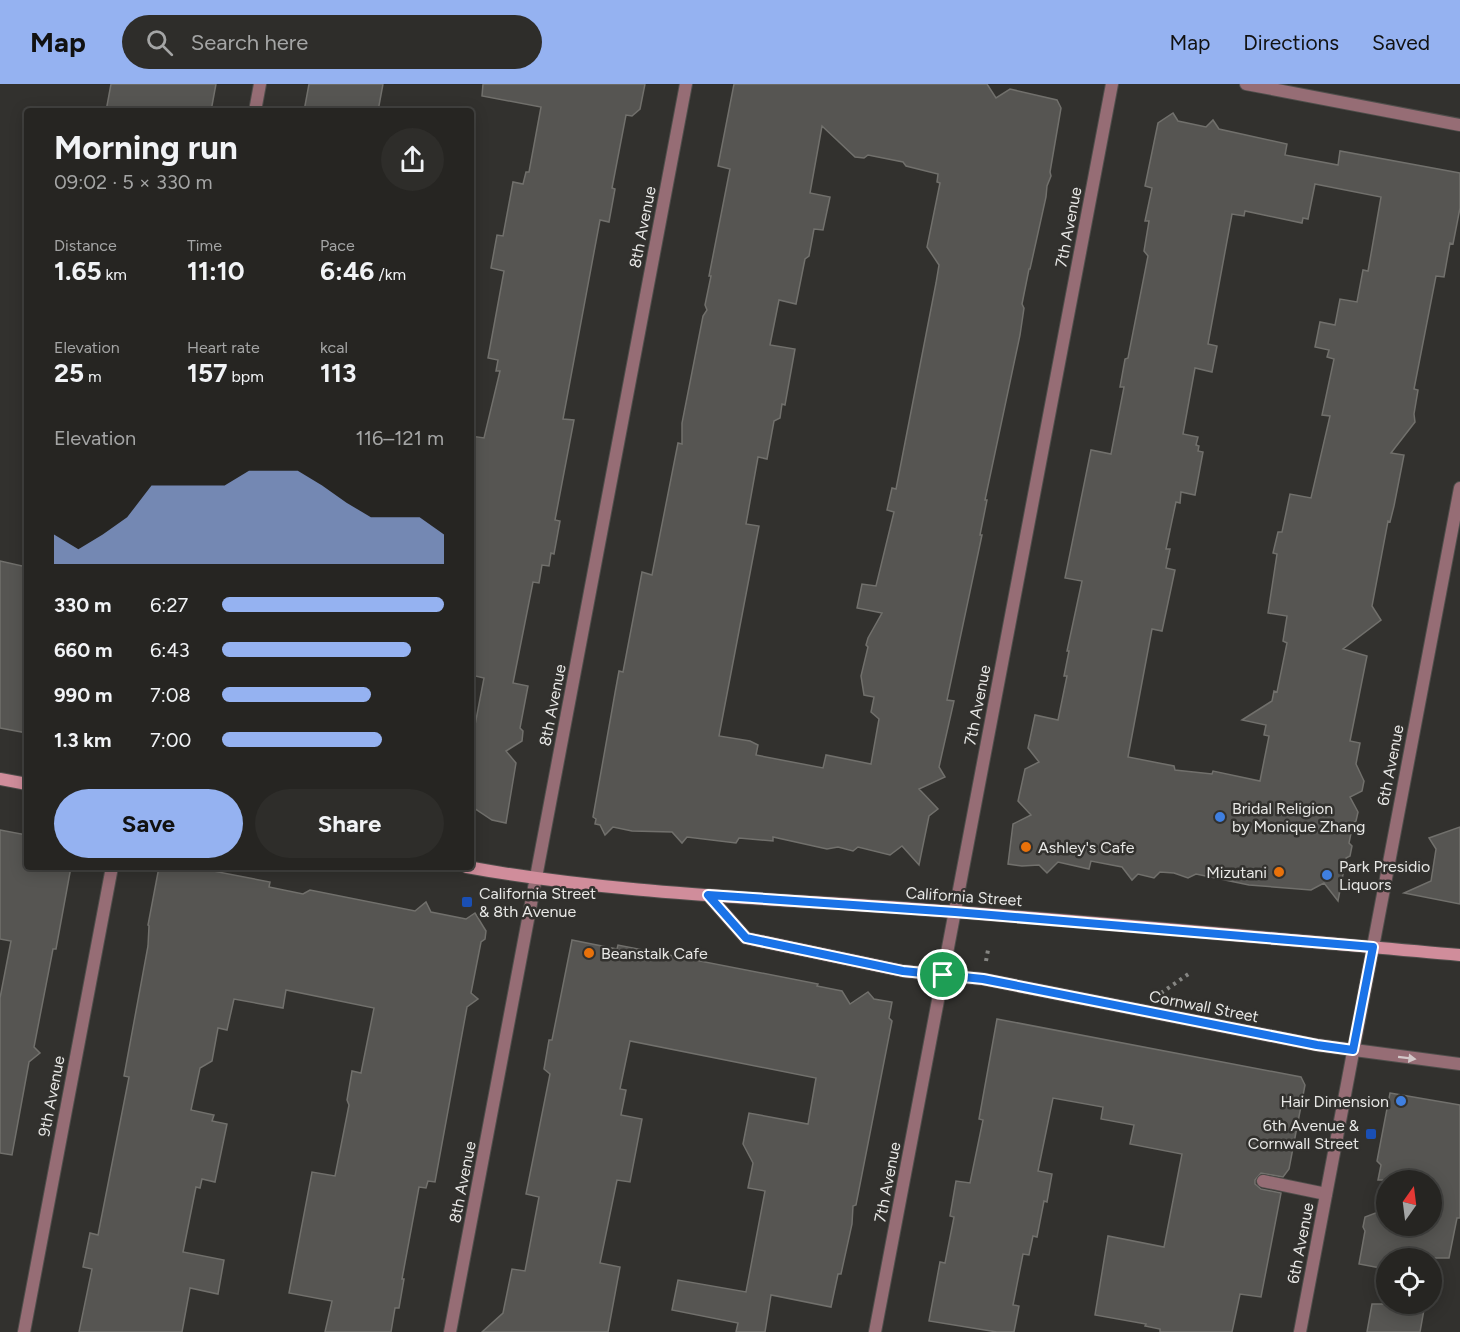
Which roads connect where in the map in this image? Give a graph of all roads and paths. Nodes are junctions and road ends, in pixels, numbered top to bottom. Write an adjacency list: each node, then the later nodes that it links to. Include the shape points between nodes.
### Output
1 (260, 84): 5 (street)
2 (686, 84): 12 (street, 8th Avenue)
3 (1112, 84): 14 (street, 7th Avenue)
4 (1246, 84): 6 (street)
5 (256, 108)
6 (1460, 125)
7 (1460, 488): 15 (street, 6th Avenue)
8 (0, 779): 9 (main road)
9 (24, 783)
10 (474, 868): 12 (main road, California Street)
11 (111, 870): 26 (street, 9th Avenue)
12 (536, 878): 13 (main road, California Street); 27 (street, 8th Avenue)
13 (708, 895): 14 (main road, California Street); 20 (main road, via 746,938 903,971)
14 (955, 912): 15 (main road, California Street); 20 (street, 7th Avenue)
15 (1373, 947): 17 (main road, California Street); 22 (street, 6th Avenue)
16 (988, 950): 18 (path)
17 (1460, 955)
18 (986, 961)
19 (1190, 972): 21 (path, via 1161,992)
20 (943, 975): 21 (street, Cornwall Street, via 983,979); 28 (street, 7th Avenue)
21 (1157, 1013): 22 (street, Cornwall Street)
22 (1353, 1050): 23 (street, Cornwall Street, one-way to 23); 25 (street, 6th Avenue)
23 (1460, 1064)
24 (1263, 1181): 25 (street)
25 (1326, 1194): 29 (street, 6th Avenue)
26 (24, 1332)
27 (450, 1332)
28 (876, 1332)
29 (1300, 1332)

